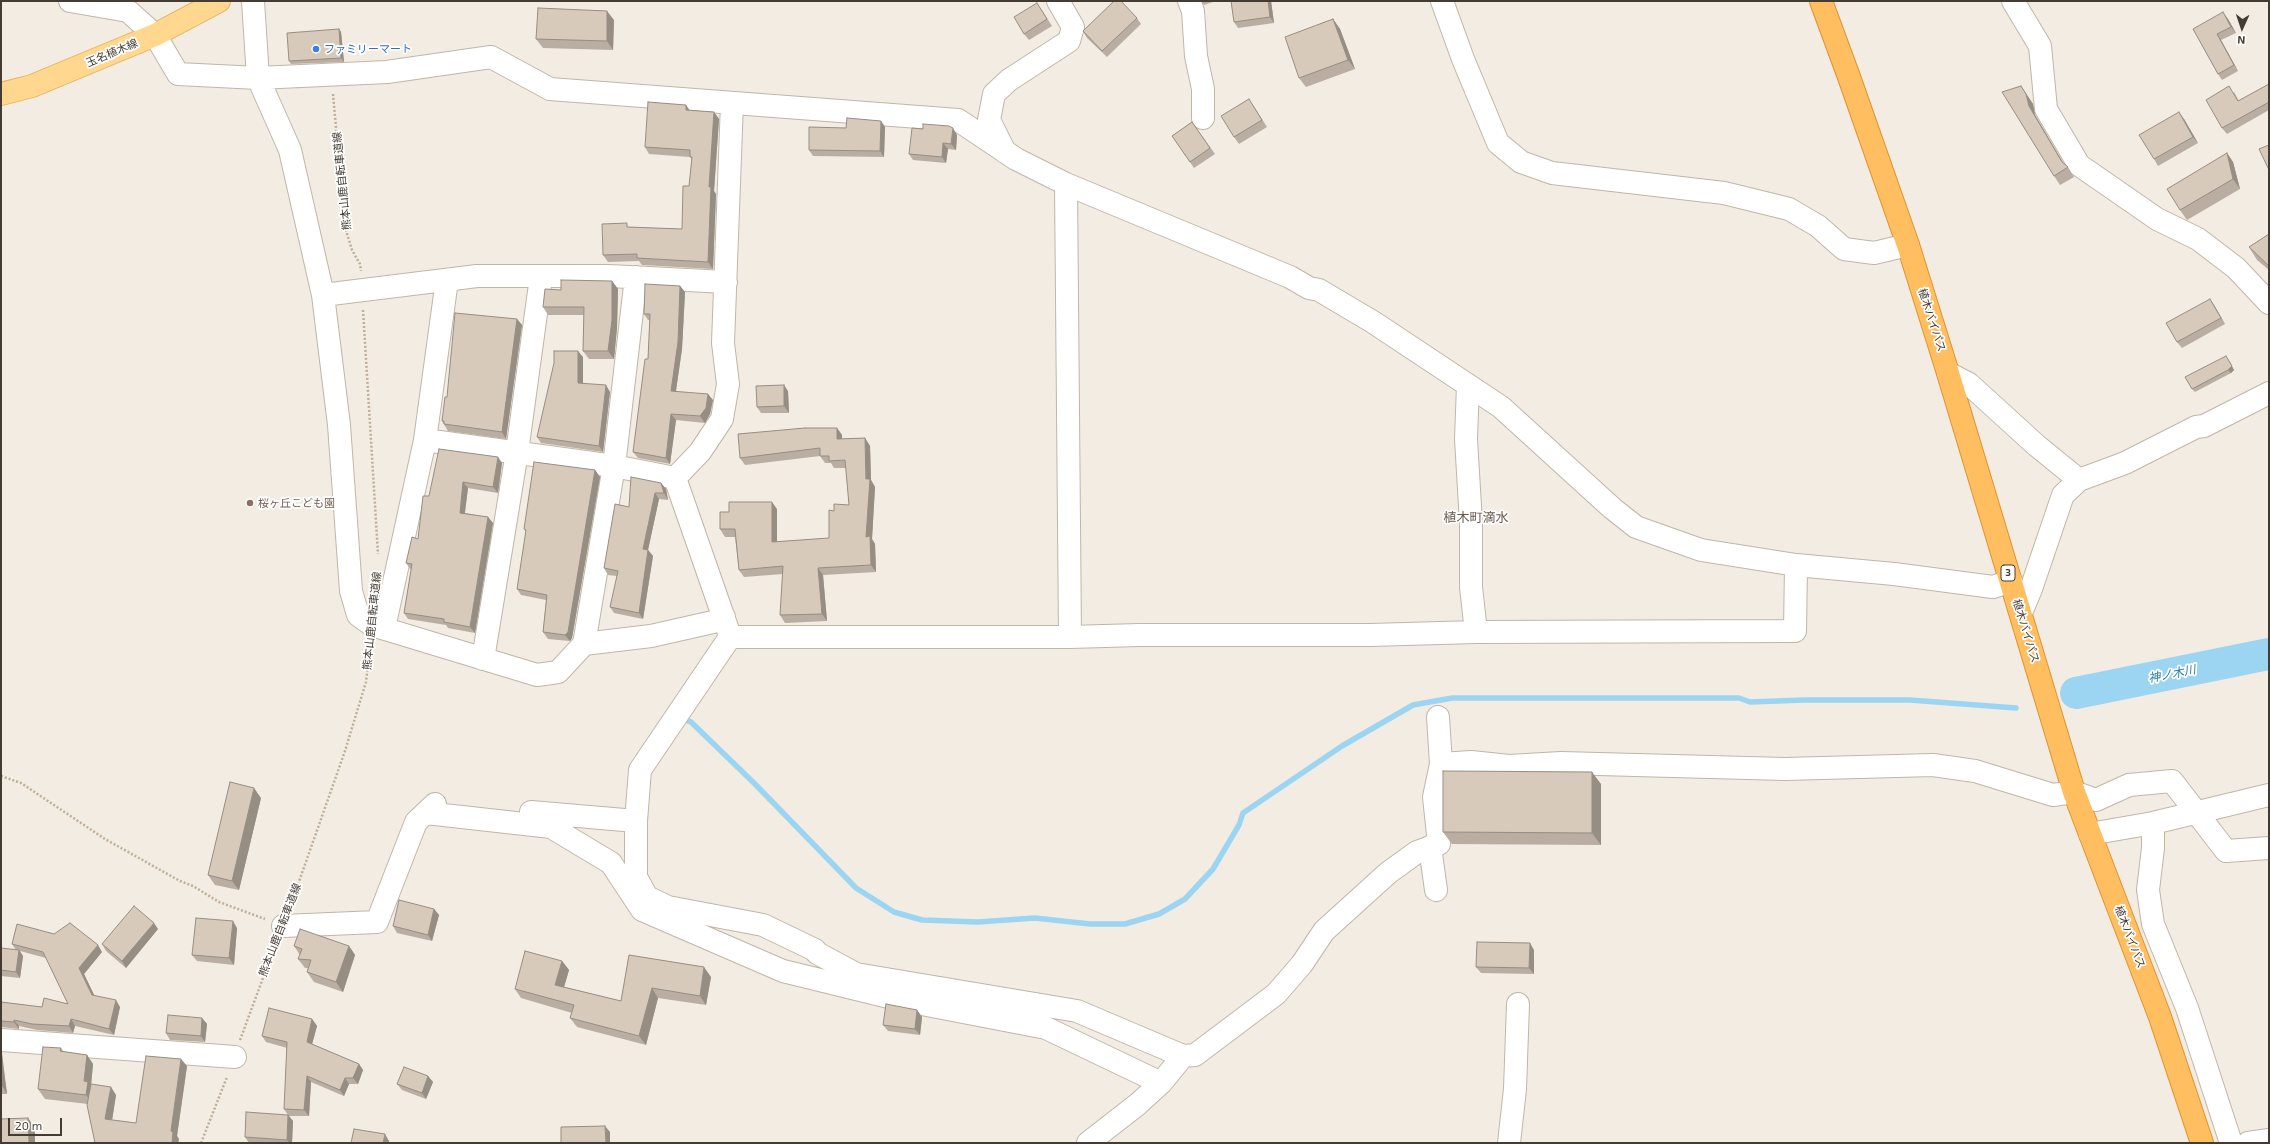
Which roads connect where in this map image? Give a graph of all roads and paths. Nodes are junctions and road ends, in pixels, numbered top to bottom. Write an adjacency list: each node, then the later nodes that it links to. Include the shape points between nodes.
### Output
1 (70, 1): 9 (street, via 128,11)
2 (219, 1): 9 (main road, 玉名植木線)
3 (253, 1): 11 (street)
4 (1058, 1): 15 (street, via 1074,27 1069,41 1009,80 994,94 989,120)
5 (1189, 1): 14 (street, via 1193,11 1196,56 1203,89)
6 (1442, 1): 17 (street, via 1498,143 1521,162 1552,173 1724,193 1789,209 1818,226 1844,249 1874,253)
7 (1821, 1): 17 (highway, 植木バイパス / 3)
8 (2013, 1): 24 (street, via 2040,46 2046,109 2079,165 2157,220 2198,239 2236,268)
9 (155, 35): 11 (street, via 178,74); 12 (main road, 玉名植木線, via 32,86)
10 (332, 74): 11 (street); 13 (street, via 387,72 491,57 550,89); 22 (path, 熊本山鹿自転車道線, via 345,227 352,250 360,264)
11 (258, 78): 23 (street, via 290,150)
12 (1, 94)
13 (732, 104): 15 (street, via 958,120); 21 (street)
14 (1203, 118)
15 (1005, 152): 16 (street)
16 (1066, 184): 26 (street, via 1290,277 1309,288 1319,290 1402,340); 40 (street)
17 (1908, 245): 25 (highway, 植木バイパス / 3)
18 (541, 277): 19 (street); 20 (street, via 477,276); 29 (street)
19 (636, 277): 21 (street); 30 (street)
20 (447, 280): 22 (street); 28 (street)
21 (726, 282): 31 (street, via 723,343 728,384 722,419 700,452)
22 (362, 291): 23 (street); 33 (path, 熊本山鹿自転車道線, via 379,540)
23 (323, 295): 37 (street, via 340,425 351,591 358,614)
24 (2269, 303)
25 (1948, 373): 32 (street, via 1969,384); 35 (highway, 植木バイパス / 3)
26 (1468, 385): 34 (street, via 1501,407 1636,527 1701,550); 39 (street, via 1466,439 1471,523 1471,587)
27 (2269, 393): 32 (street, via 2125,463)
28 (425, 440): 29 (street); 37 (street)
29 (517, 452): 30 (street); 42 (street)
30 (614, 466): 31 (street); 41 (street)
31 (675, 478): 38 (street)
32 (2079, 480): 36 (street, via 2063,495)
33 (378, 562)
34 (1796, 565): 35 (street, via 1993,587); 39 (street, via 1795,631)
35 (2011, 581): 36 (highway, 植木バイパス / 3)
36 (2021, 613): 46 (highway, 植木バイパス / 3)
37 (378, 627): 42 (street); 56 (path, 熊本山鹿自転車道線, via 352,730)
38 (727, 627): 40 (street); 41 (street, via 713,622 651,636); 50 (street, via 640,770)
39 (1476, 632): 40 (street)
40 (1070, 637)
41 (584, 644): 42 (street, via 558,672 537,675)
42 (483, 659)
43 (1438, 717): 44 (street)
44 (1441, 764): 46 (street, via 1471,762 1509,766 1561,763 1785,769 1933,765 1974,771 2053,795); 53 (street, via 1434,797 1439,844)
45 (1, 776): 56 (path, via 21,783 105,839 219,902)
46 (2074, 792): 48 (street, via 2096,800 2130,785 2172,781); 52 (highway, 植木バイパス / 3)
47 (2269, 795): 48 (street)
48 (2196, 812): 51 (street); 54 (street, via 2226,851)
49 (426, 813): 50 (street, via 434,804); 56 (street, via 416,822 378,922); 61 (street, via 551,827 611,863 642,910 783,971 901,1000 1046,1028)
50 (636, 821): 59 (street, via 636,877 647,898 668,907 763,925 815,950 856,974 1077,1010)
51 (2153, 822): 52 (street); 67 (street, via 2148,890 2153,924 2187,1008)
52 (2090, 834): 66 (highway, 植木バイパス / 3, via 2160,1017)
53 (1430, 847): 55 (street); 59 (street, via 1417,852 1388,873 1324,931 1302,964 1276,994 1195,1055)
54 (2269, 848)
55 (1436, 890)
56 (283, 926): 60 (path, 熊本山鹿自転車道線, via 249,1011)
57 (1518, 1004): 65 (street, via 1516,1089)
58 (1, 1040): 60 (street)
59 (1184, 1056): 61 (street)
60 (234, 1057): 63 (path, 熊本山鹿自転車道線)
61 (1161, 1083): 64 (street)
62 (2269, 1140): 68 (street)
63 (200, 1143)
64 (1088, 1143)
65 (1509, 1143)
66 (2202, 1143)
67 (2231, 1143)
68 (2248, 1143)

